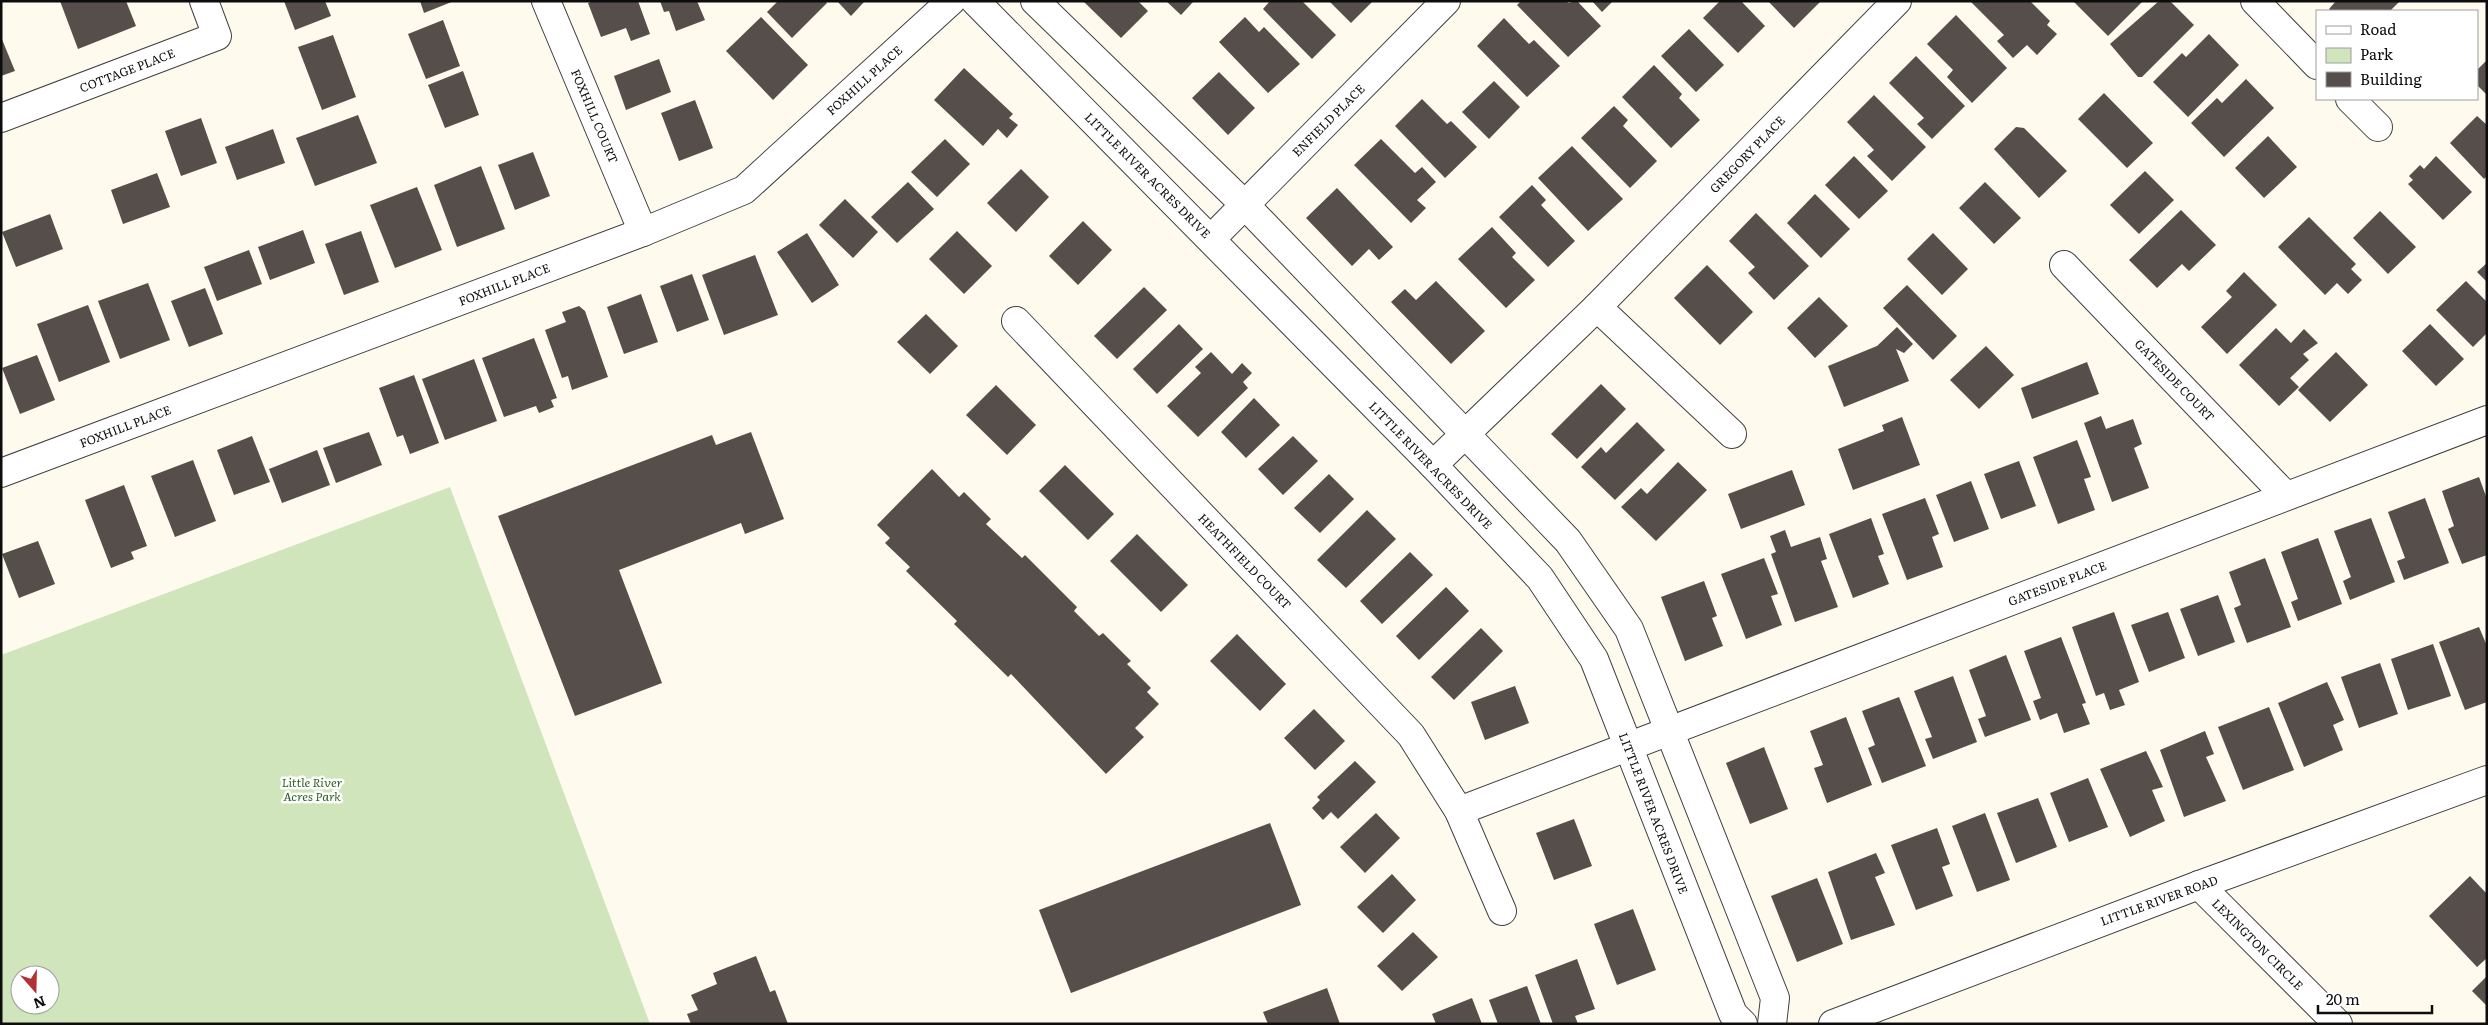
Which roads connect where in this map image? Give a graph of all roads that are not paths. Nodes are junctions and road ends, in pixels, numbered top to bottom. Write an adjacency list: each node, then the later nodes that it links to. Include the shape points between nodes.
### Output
1 (204, 1): 11 (street, COTTAGE PLACE, via 217,36)
2 (546, 1): 14 (street, FOXHILL COURT)
3 (951, 1): 14 (street, FOXHILL PLACE, via 744,190)
4 (976, 1): 15 (street, LITTLE RIVER ACRES DRIVE)
5 (1036, 1): 13 (street)
6 (1446, 1): 13 (street, ENFIELD PLACE)
7 (1897, 1): 17 (street, GREGORY PLACE)
8 (2255, 1): 9 (street)
9 (2316, 64)
10 (2351, 100): 12 (street)
11 (1, 118)
12 (2378, 127)
13 (1245, 205): 15 (street, ENFIELD PLACE); 20 (street)
14 (643, 232): 23 (street, FOXHILL PLACE)
15 (1211, 239): 22 (street, LITTLE RIVER ACRES DRIVE)
16 (2064, 265): 24 (street, GATESIDE COURT)
17 (1597, 307): 20 (street, GREGORY PLACE); 21 (street)
18 (1016, 321): 28 (street, HEATHFIELD COURT, via 1411,735)
19 (2487, 420): 24 (street, GATESIDE PLACE)
20 (1465, 432): 22 (street, GREGORY PLACE); 25 (street, via 1568,541 1629,629)
21 (1732, 434)
22 (1433, 465): 26 (street, LITTLE RIVER ACRES DRIVE, via 1540,578 1594,659)
23 (1, 473)
24 (2285, 495): 25 (street, GATESIDE PLACE)
25 (1670, 731): 26 (street, GATESIDE PLACE); 32 (street, via 1775,998)
26 (1628, 748): 28 (street); 31 (street, LITTLE RIVER ACRES DRIVE, via 1733,1014)
27 (2487, 780): 29 (street, LITTLE RIVER ROAD)
28 (1459, 811): 30 (street, HEATHFIELD COURT)
29 (2199, 885): 33 (street, LITTLE RIVER ROAD); 34 (street, LEXINGTON CIRCLE)
30 (1502, 911)
31 (1743, 1024)
32 (1772, 1024)
33 (1833, 1024)
34 (2338, 1024)

